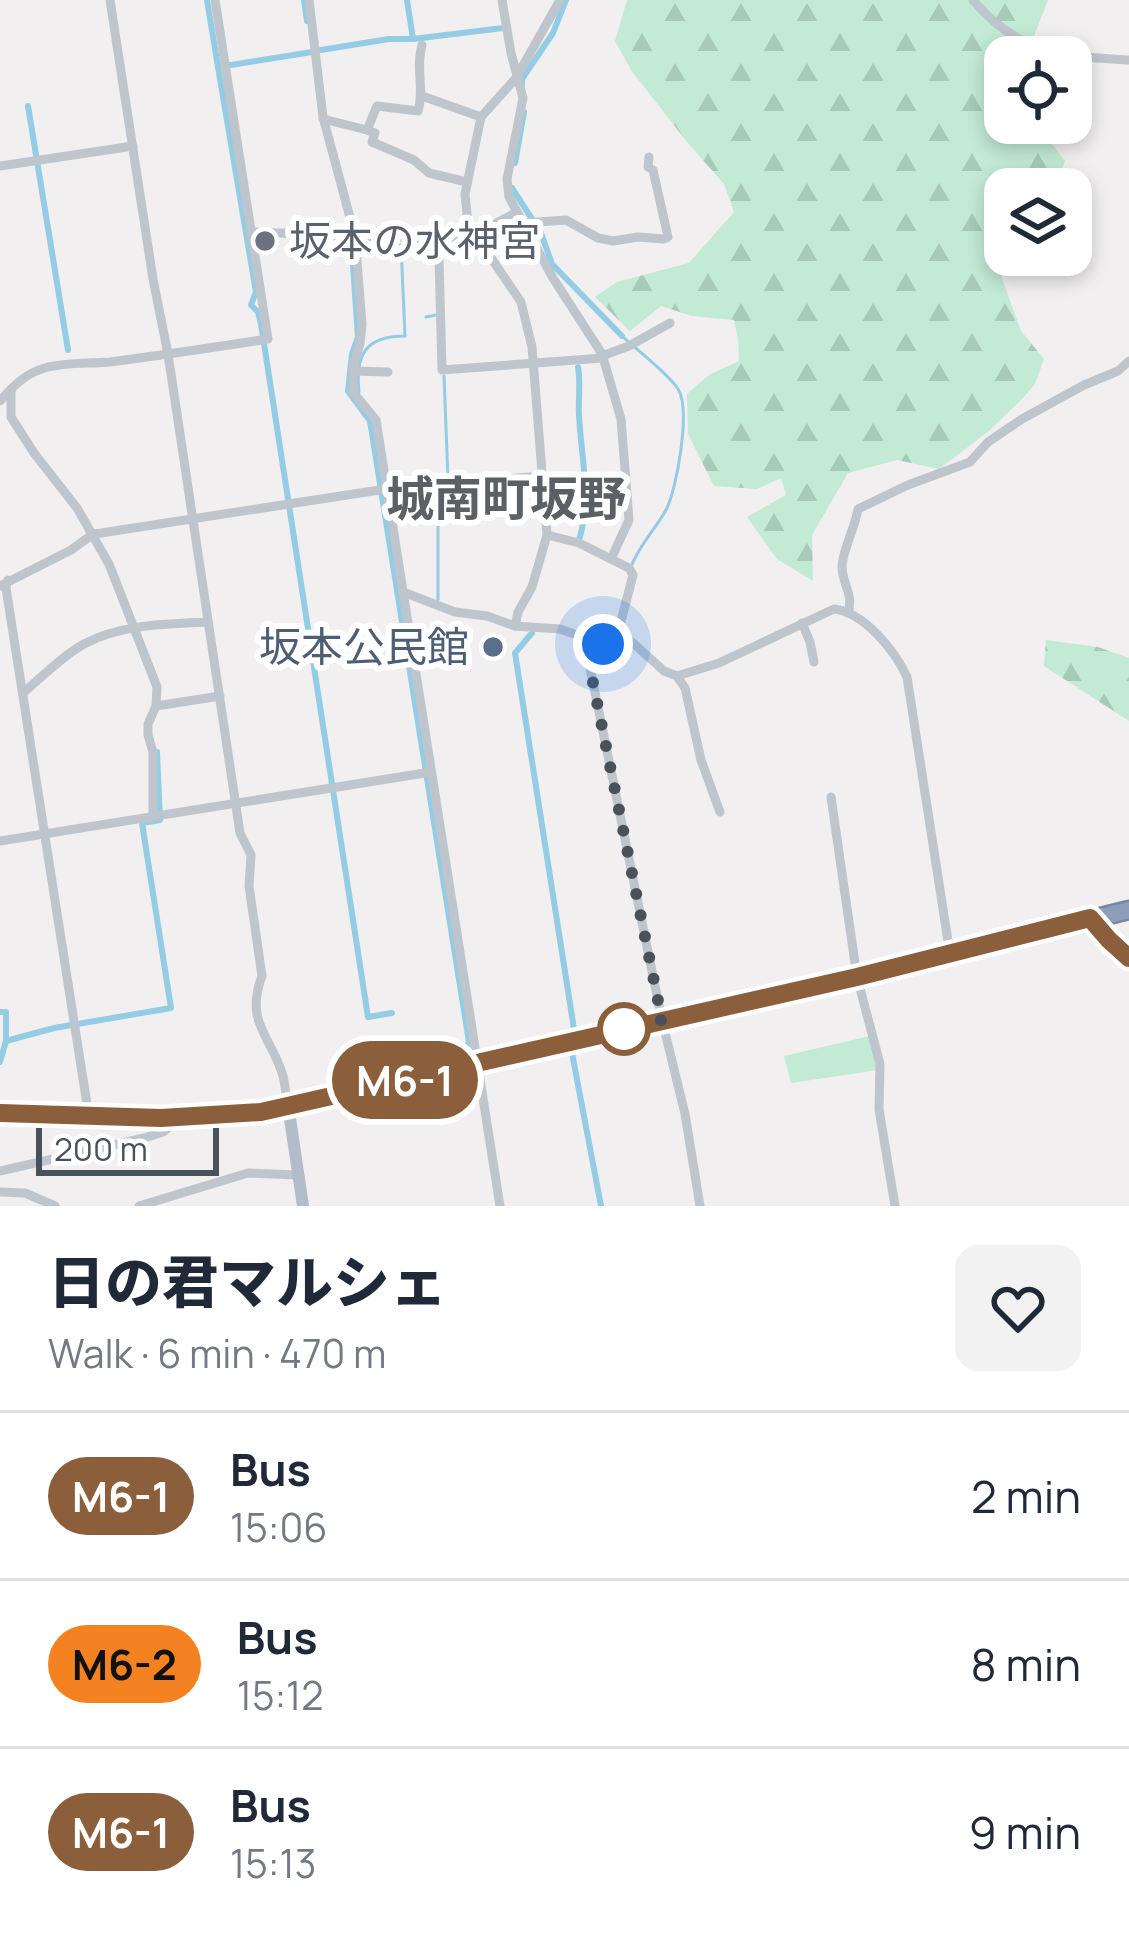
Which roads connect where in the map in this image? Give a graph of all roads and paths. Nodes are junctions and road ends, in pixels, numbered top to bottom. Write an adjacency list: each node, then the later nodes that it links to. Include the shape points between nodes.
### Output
1 (110, 0): 14 (street)
2 (215, 0): 19 (street)
3 (309, 0): 12 (street)
4 (502, 0): 9 (street)
5 (560, 0): 9 (street)
6 (974, 0): 8 (street, via 1047,52)
7 (422, 45): 10 (street)
8 (1129, 60)
9 (516, 78): 11 (street); 18 (street, via 523,98 508,179)
10 (422, 96): 11 (street); 13 (street, via 418,111 377,106)
11 (482, 117): 17 (street)
12 (323, 119): 13 (street); 21 (street)
13 (367, 130): 17 (street, via 375,133 372,142 429,173)
14 (133, 146): 16 (street); 24 (street)
15 (649, 157): 18 (street, via 664,239 613,241 566,220)
16 (0, 166)
17 (467, 182): 20 (street)
18 (521, 218): 20 (street); 25 (street)
19 (252, 232): 21 (street); 24 (street, via 268,339)
20 (474, 235): 22 (street); 27 (street, via 521,302)
21 (356, 236): 22 (street); 28 (street, via 362,324)
22 (435, 238): 27 (street, via 442,370)
23 (670, 323): 25 (street)
24 (167, 354): 30 (street, via 53,366); 34 (street)
25 (602, 357): 27 (street); 37 (street, via 621,419 628,493 628,520)
26 (1129, 361): 40 (street, via 1045,405 970,462 858,509 842,566 852,596)
27 (534, 364): 32 (street)
28 (353, 371): 29 (street); 33 (street, via 353,392 376,420)
29 (388, 372)
30 (10, 388): 31 (street); 35 (street, via 11,417)
31 (0, 400)
32 (542, 476): 33 (street); 36 (street)
33 (386, 489): 34 (street); 39 (street)
34 (192, 518): 35 (street); 41 (street)
35 (93, 534): 38 (street); 44 (street)
36 (547, 536): 37 (street); 43 (street)
37 (611, 560): 45 (street, via 633,574)
38 (4, 583): 47 (street)
39 (403, 592): 43 (street); 54 (street)
40 (848, 613): 42 (street, via 834,609); 63 (street, via 907,677)
41 (208, 622): 44 (street); 52 (street)
42 (802, 623): 49 (street); 50 (street)
43 (515, 626): 46 (street, via 560,628)
44 (134, 629): 51 (street, via 83,645); 53 (street, via 157,687)
45 (614, 633): 46 (street); 50 (street)
46 (603, 644): 66 (street, via 590,668)
47 (17, 653): 48 (street); 51 (street)
48 (0, 655)
49 (814, 662)
50 (677, 676): 57 (street)
51 (23, 694): 59 (street)
52 (220, 696): 53 (street); 56 (street)
53 (156, 706): 58 (street, via 148,724)
54 (431, 772): 56 (street); 67 (street)
55 (831, 797): 65 (street)
56 (236, 804): 58 (street); 68 (street, via 251,855 258,1023)
57 (720, 812)
58 (154, 816): 59 (street)
59 (45, 833): 60 (street); 70 (street)
60 (0, 841)
61 (1129, 910): 62 (highway)
62 (1090, 918): 63 (highway); 64 (street)
63 (950, 954): 65 (highway)
64 (1129, 958)
65 (857, 977): 66 (highway); 80 (street, via 880,1064)
66 (662, 1020): 67 (highway); 79 (street)
67 (478, 1065): 68 (highway); 78 (street)
68 (288, 1105): 71 (highway); 73 (main road)
69 (0, 1113): 70 (highway)
70 (89, 1117): 71 (highway)
71 (181, 1118): 72 (street, via 144,1138)
72 (0, 1171)
73 (298, 1175): 76 (street, via 248,1173); 77 (main road)
74 (0, 1192): 75 (street)
75 (55, 1206)
76 (139, 1206)
77 (303, 1206)
78 (500, 1206)
79 (700, 1206)
80 (895, 1206)

